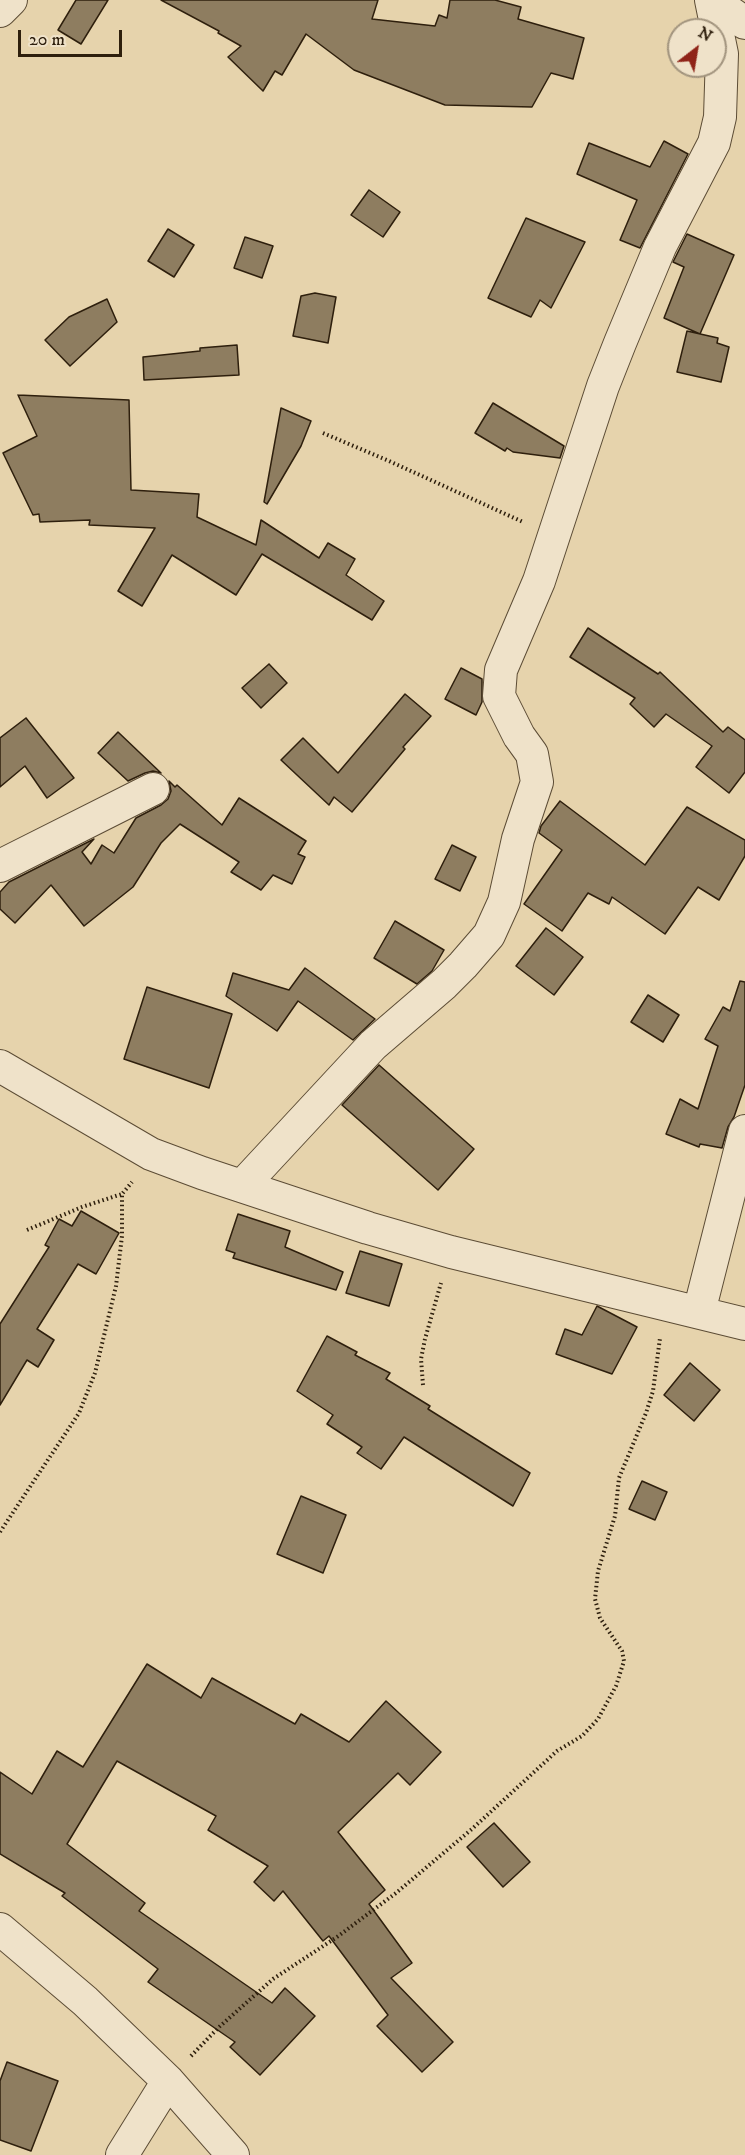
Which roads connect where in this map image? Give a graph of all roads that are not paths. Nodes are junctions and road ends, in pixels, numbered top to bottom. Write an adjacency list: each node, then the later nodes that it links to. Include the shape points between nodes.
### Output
1 (11, 0): 3 (street)
2 (711, 0): 4 (street); 9 (street, via 722,54 720,117 714,143 660,248 620,343 539,581 501,670 499,696 532,754 537,782 518,839 504,902 489,935 444,984 373,1045)
3 (0, 11)
4 (745, 23)
5 (153, 789): 6 (street)
6 (0, 866)
7 (0, 1066): 9 (street, via 151,1154)
8 (745, 1131): 10 (street)
9 (242, 1186): 10 (street, via 451,1252)
10 (699, 1312): 11 (street)
11 (745, 1324)
12 (0, 1929): 13 (street, via 85,2001)
13 (168, 2081): 14 (street); 15 (street)
14 (122, 2155)
15 (233, 2155)

